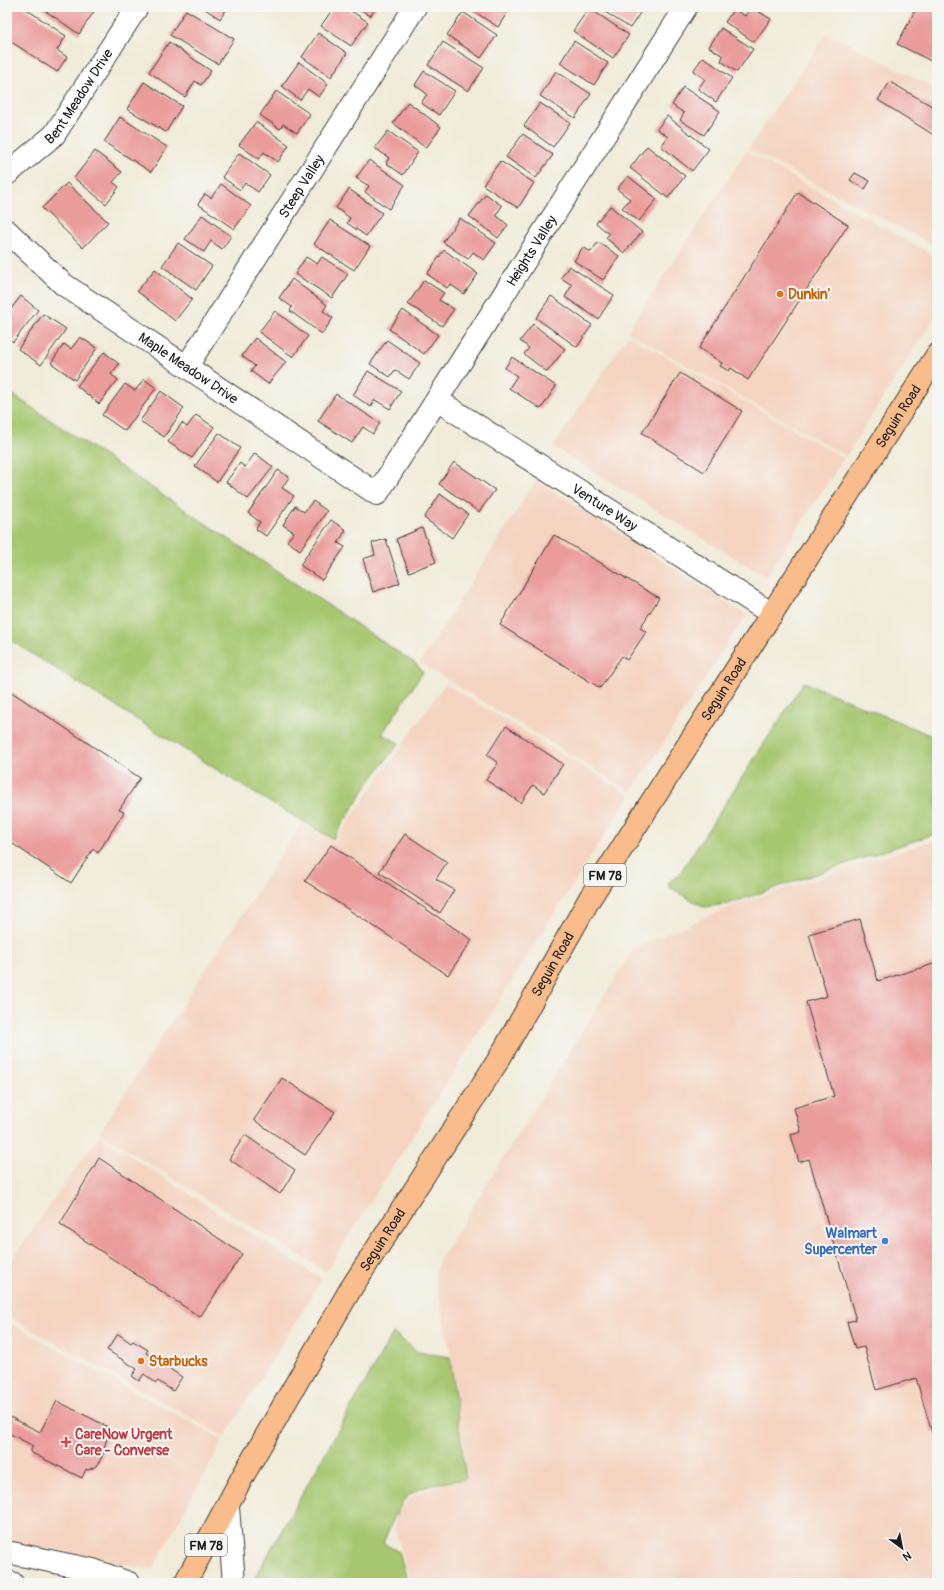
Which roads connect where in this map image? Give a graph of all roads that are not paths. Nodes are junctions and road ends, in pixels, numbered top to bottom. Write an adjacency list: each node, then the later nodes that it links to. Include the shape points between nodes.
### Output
1 (137, 7): 4 (street, Bent Meadow Drive, via 54,136)
2 (415, 7): 7 (street, Steep Valley)
3 (686, 7): 8 (street, Heights Valley)
4 (7, 174)
5 (7, 231): 7 (street, Maple Meadow Drive, via 63,284)
6 (937, 355): 10 (main road, Seguin Road / FM 78)
7 (187, 366): 9 (street, Maple Meadow Drive)
8 (437, 400): 9 (street, Heights Valley); 10 (street, Venture Way)
9 (377, 494)
10 (772, 614): 11 (main road, Seguin Road / FM 78, via 590,898 499,1059 350,1290 244,1474)
11 (228, 1507): 16 (main road, Seguin Road / FM 78); 17 (street)
12 (7, 1552): 15 (street, via 93,1570)
13 (7, 1582): 14 (street)
14 (12, 1583)
15 (129, 1583)
16 (185, 1583)
17 (234, 1583)

